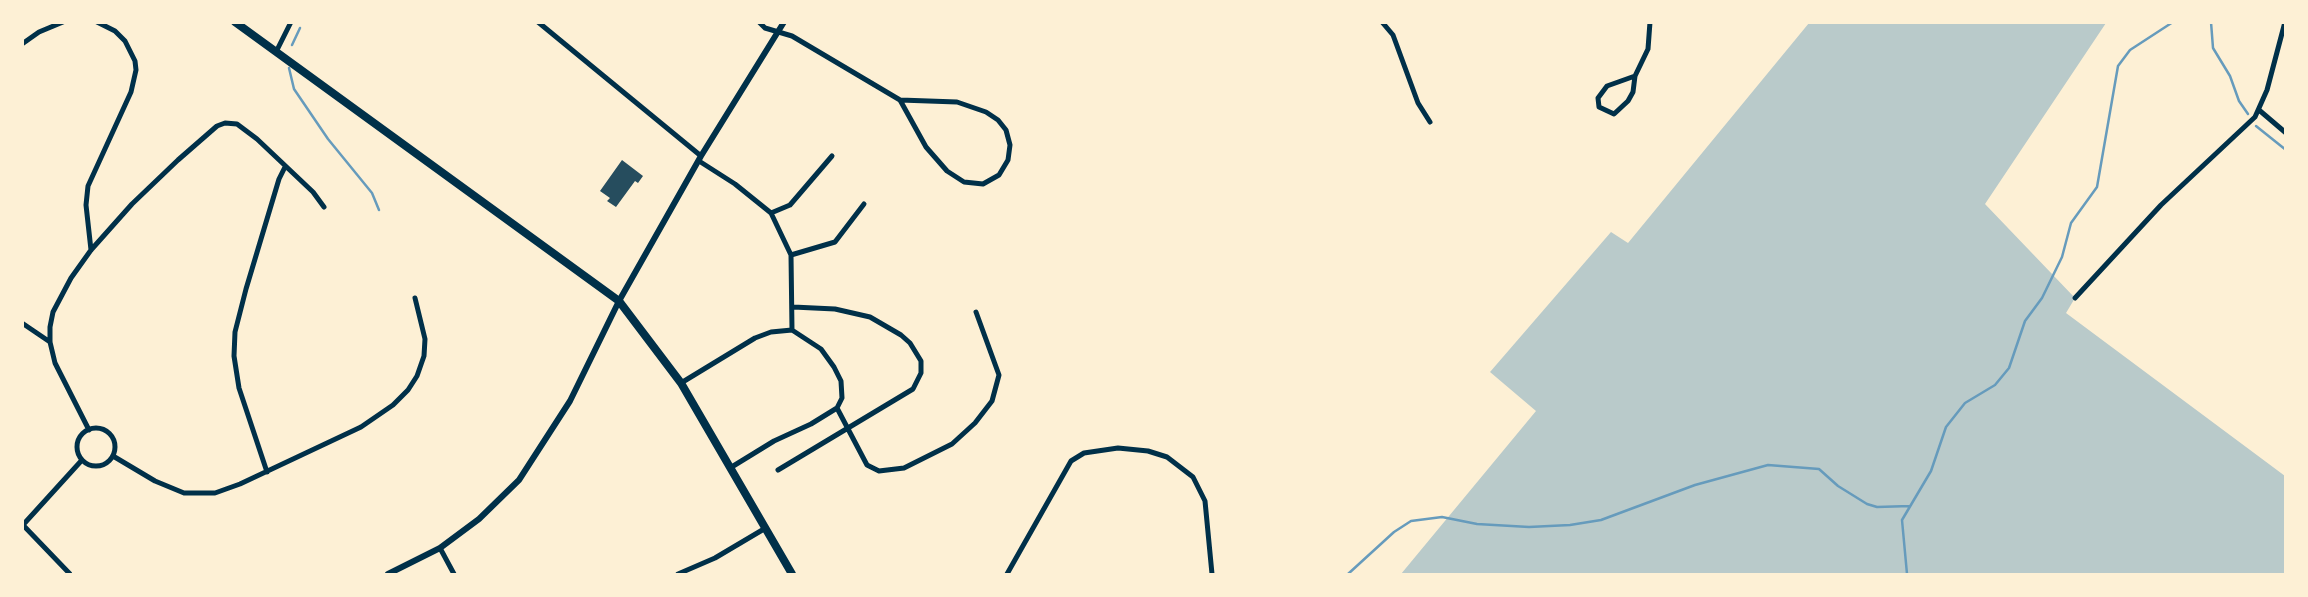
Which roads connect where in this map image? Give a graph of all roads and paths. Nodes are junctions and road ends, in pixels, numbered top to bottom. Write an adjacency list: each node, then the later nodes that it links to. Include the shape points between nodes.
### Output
1 (63, 22): 12 (street, via 39,32)
2 (97, 22): 25 (street, via 115,31 125,41 136,70 131,92 88,186 86,205)
3 (236, 22): 13 (main road)
4 (291, 22): 13 (street)
5 (538, 22): 20 (street)
6 (759, 22): 11 (street, via 765,28)
7 (784, 22): 11 (street)
8 (1382, 22): 17 (street, via 1393,35 1418,103)
9 (1650, 22): 14 (street, via 1648,49)
10 (2284, 22): 16 (street, via 2272,74)
11 (778, 32): 15 (street, via 792,36); 20 (street)
12 (22, 44)
13 (276, 52): 29 (main road)
14 (1634, 76): 14 (street, via 1607,86 1598,98 1599,107 1614,114 1621,109 1633,92)
15 (900, 100): 15 (street, via 926,147 947,171 964,182 983,184 999,175 1008,160 1010,145 1006,130 986,112 958,102)
16 (2259, 110): 18 (street); 28 (street, via 2249,124 2160,205)
17 (1430, 122)
18 (2286, 133)
19 (832, 156): 24 (street, via 790,204)
20 (700, 158): 24 (street); 29 (street)
21 (285, 167): 23 (street, via 313,192); 25 (street, via 244,128 232,123 217,126 138,198); 43 (street, via 235,332 234,356 239,388)
22 (864, 204): 26 (street, via 835,242)
23 (324, 207)
24 (771, 213): 26 (street)
25 (91, 250): 34 (street, via 53,312)
26 (791, 255): 30 (street)
27 (415, 298): 43 (street, via 425,339 424,356 408,390 361,427)
28 (2075, 298)
29 (619, 301): 35 (main road); 46 (street, via 570,401 519,480 479,519)
30 (793, 308): 33 (street); 37 (street, via 835,308 870,318 901,334 917,352 921,373 913,389)
31 (976, 312): 37 (street, via 999,375 992,401 975,423 952,444 904,468 879,472 867,465)
32 (22, 323): 34 (street)
33 (792, 330): 35 (street, via 755,338); 36 (street, via 821,349 834,366 842,398)
34 (50, 342): 38 (street, via 55,363)
35 (681, 383): 41 (main road)
36 (838, 408): 37 (street); 41 (street)
37 (849, 426): 42 (street)
38 (89, 430): 39 (street, via 95,428 108,432 115,443); 40 (street, via 78,444)
39 (113, 456): 40 (street, via 99,466); 43 (street, via 155,481 184,493 214,493)
40 (82, 460): 44 (street)
41 (730, 468): 45 (main road)
42 (778, 470)
43 (267, 472)
44 (23, 525): 47 (street)
45 (764, 528): 50 (street, via 715,558); 51 (main road)
46 (440, 548): 48 (street); 49 (street)
47 (70, 574)
48 (388, 574)
49 (454, 574)
50 (678, 574)
51 (792, 574)
52 (1007, 574): 53 (street, via 1071,461 1084,453 1118,448 1167,457 1193,477 1205,501)
53 (1212, 574)

